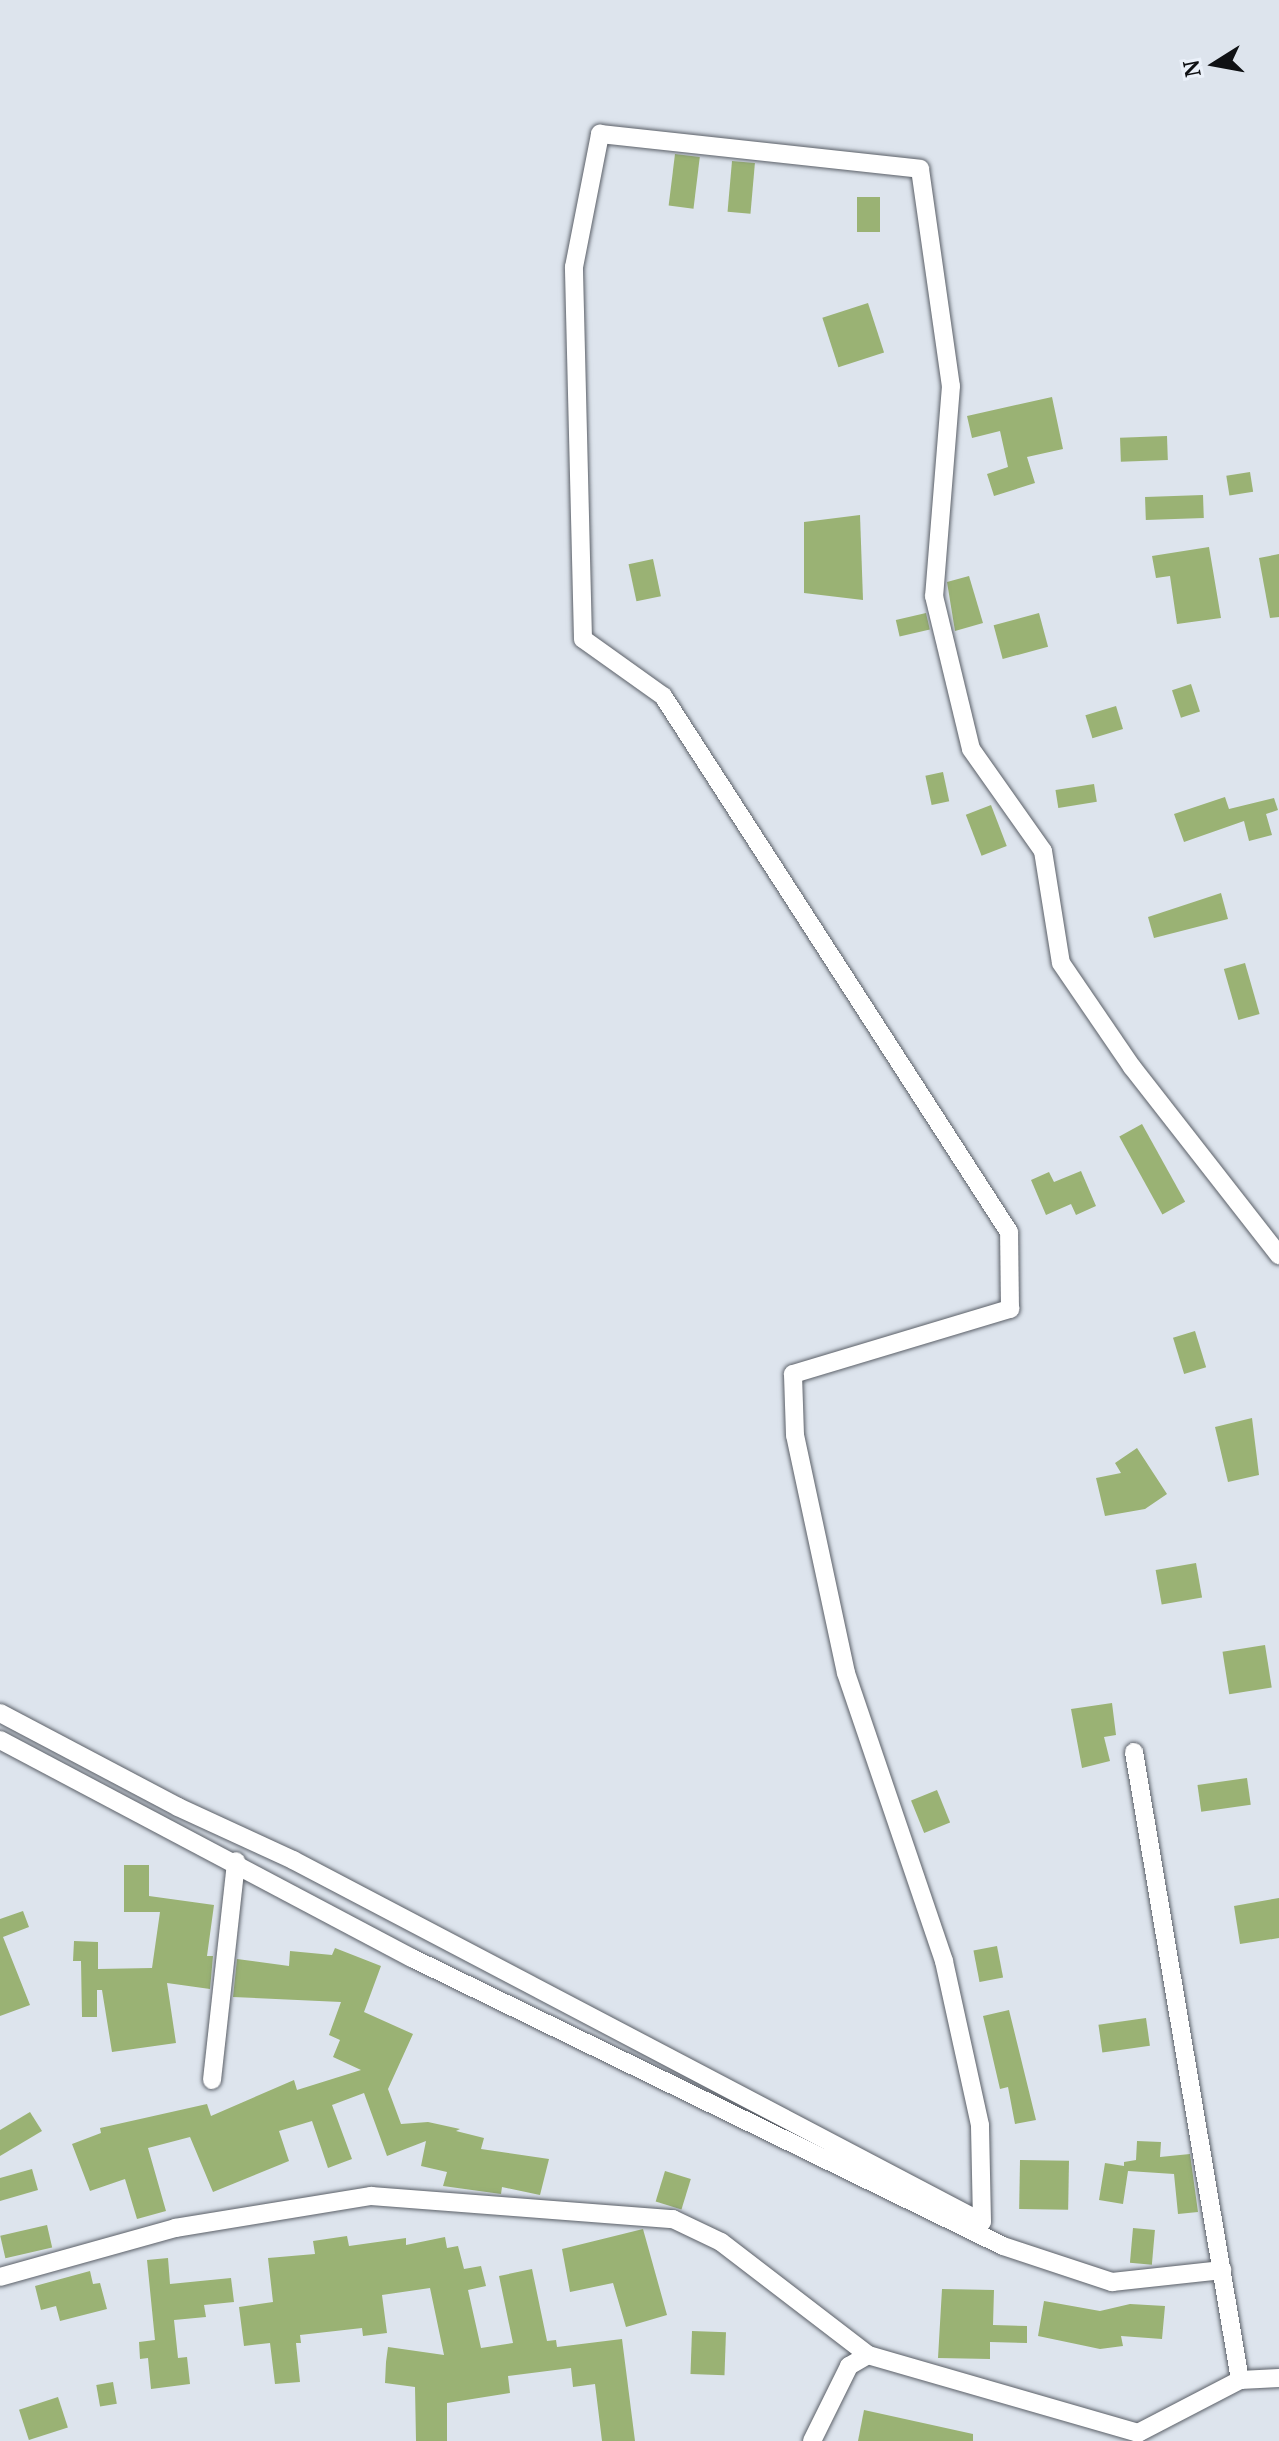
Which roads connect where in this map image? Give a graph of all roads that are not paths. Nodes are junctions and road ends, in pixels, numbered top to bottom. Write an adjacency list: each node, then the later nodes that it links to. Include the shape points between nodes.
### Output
1 (1279, 1255): 2 (street, via 1132,1067 1061,963 1043,851 971,749 934,596 951,386 920,169 600,134 574,267 583,639 663,696 1009,1232 1010,1309 793,1374 795,1435 846,1673 944,1961 980,2125 982,2222 293,1860 178,1807)
2 (0, 1713)
3 (0, 1740): 5 (street)
4 (1134, 1752): 7 (street)
5 (236, 1861): 6 (street); 7 (street, via 412,1958 1003,2246 1112,2282)
6 (212, 2080)
7 (1222, 2270): 11 (street)
8 (0, 2277): 9 (street, via 175,2228 371,2196 673,2219 721,2242)
9 (868, 2355): 12 (street); 13 (street, via 849,2366)
10 (1279, 2378): 11 (street)
11 (1240, 2380): 12 (street)
12 (1137, 2437)
13 (812, 2441)

